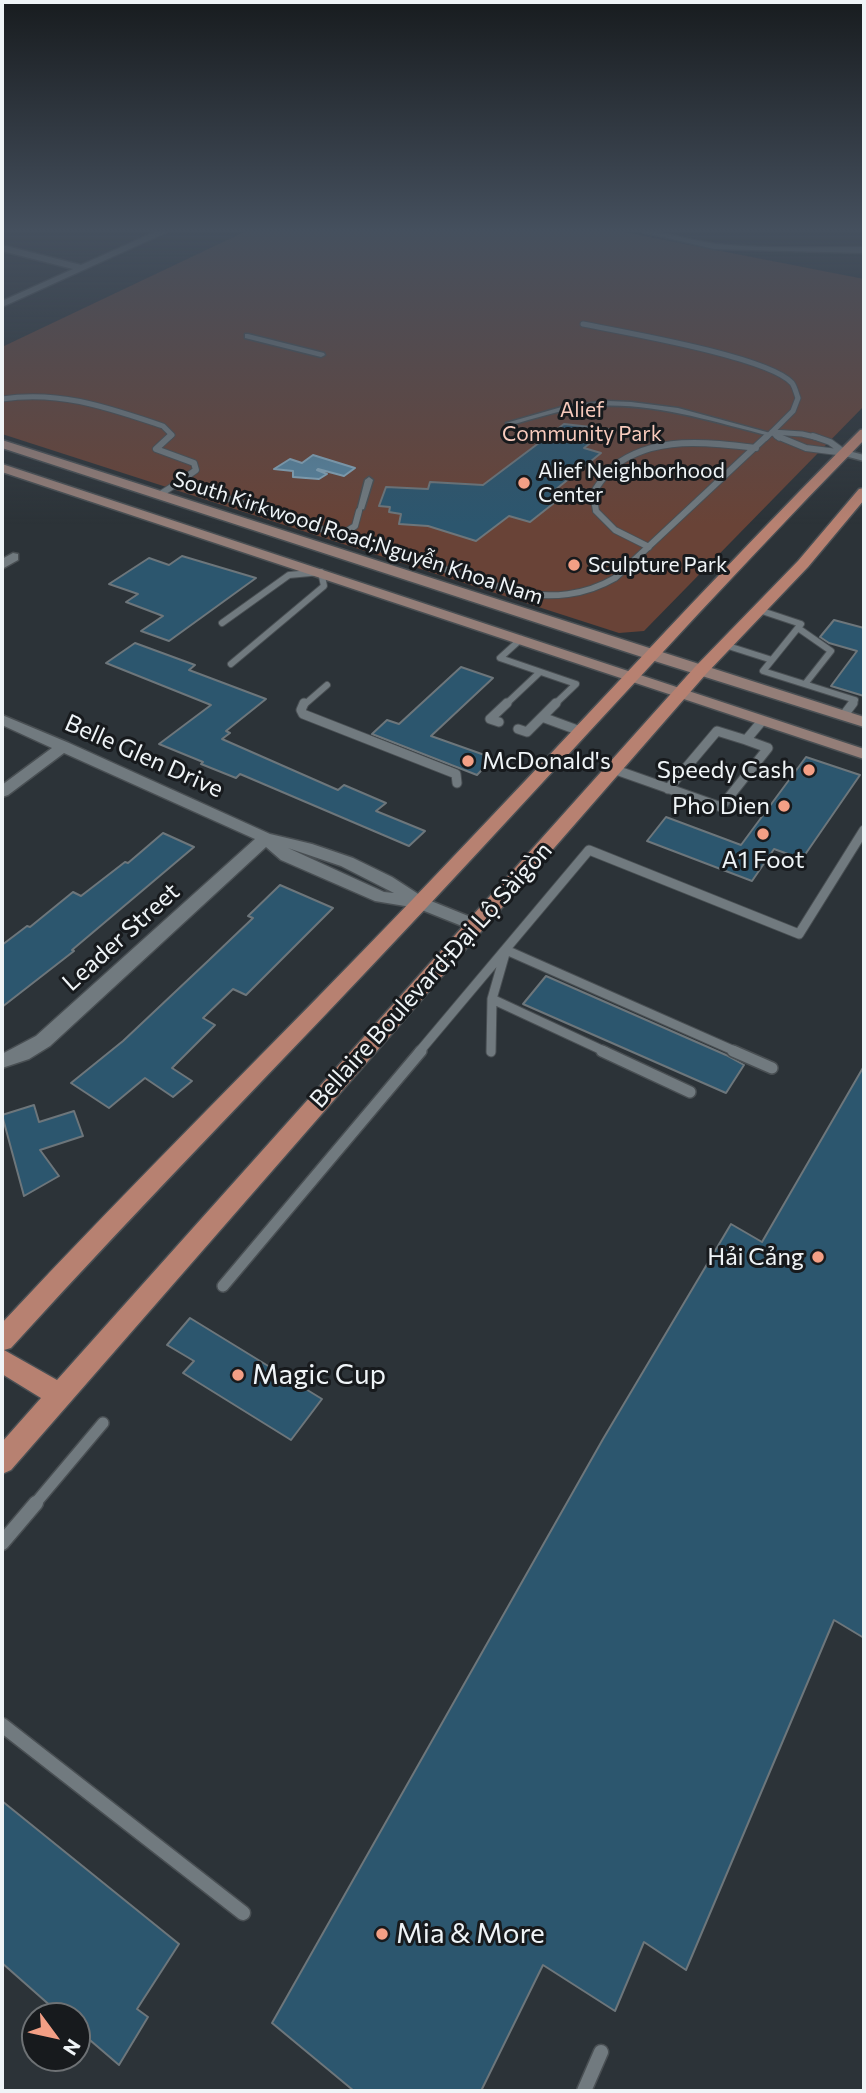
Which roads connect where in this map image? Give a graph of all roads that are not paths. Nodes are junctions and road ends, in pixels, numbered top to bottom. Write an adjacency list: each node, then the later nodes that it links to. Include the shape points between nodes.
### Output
1 (608, 330): 6 (lane, via 772,370 793,384 798,398 793,411)
2 (248, 336): 3 (street)
3 (321, 355)
4 (2, 400): 14 (lane, via 58,394 163,426 172,435 156,449 194,463 196,470)
5 (510, 423): 6 (street, via 583,405 626,405 671,409)
6 (771, 433): 9 (lane); 10 (lane, via 782,441); 10 (lane, via 796,433 834,443)
7 (864, 433): 10 (main road)
8 (2, 444): 16 (main road, South Kirkwood Road;Nguyễn Khoa Nam)
9 (756, 448): 20 (lane); 20 (lane, via 680,442 639,453 613,468 593,493 596,511 615,530)
10 (845, 453): 11 (street); 28 (main road)
11 (864, 458)
12 (2, 468): 18 (main road, South Kirkwood Road;Nguyễn Khoa Nam)
13 (369, 480): 17 (street)
14 (173, 486): 16 (lane); 19 (lane, via 186,485)
15 (864, 492): 23 (main road, Bellaire Boulevard;Đại Lộ Sàigòn)
16 (159, 495): 18 (main road); 21 (main road, South Kirkwood Road;Nguyễn Khoa Nam)
17 (360, 510): 19 (lane, via 355,526)
18 (131, 511): 22 (main road, South Kirkwood Road;Nguyễn Khoa Nam)
19 (341, 535): 20 (lane, via 507,590 556,597 599,588)
20 (649, 547)
21 (345, 555): 22 (main road); 28 (main road, South Kirkwood Road;Nguyễn Khoa Nam)
22 (321, 572): 24 (lane, via 289,575); 26 (main road, South Kirkwood Road;Nguyễn Khoa Nam); 30 (lane, via 324,586)
23 (759, 610): 25 (lane, via 801,624); 27 (main road, Bellaire Boulevard;Đại Lộ Sàigòn)
24 (222, 623)
25 (798, 628): 29 (lane); 35 (lane, via 831,651)
26 (521, 639): 32 (lane, via 500,658); 33 (main road, South Kirkwood Road;Nguyễn Khoa Nam)
27 (725, 645): 29 (lane); 31 (main road, Bellaire Boulevard;Đại Lộ Sàigòn)
28 (650, 655): 31 (main road, South Kirkwood Road;Nguyễn Khoa Nam); 33 (main road)
29 (772, 660): 34 (lane, via 763,671)
30 (231, 664)
31 (701, 671): 39 (main road, South Kirkwood Road;Nguyễn Khoa Nam); 40 (main road, Bellaire Boulevard;Đại Lộ Sàigòn)
32 (540, 672): 38 (lane, via 576,684); 44 (lane, via 529,687)
33 (630, 676): 40 (main road, South Kirkwood Road;Nguyễn Khoa Nam); 54 (main road)
34 (780, 677): 35 (lane); 39 (lane)
35 (805, 684): 47 (lane, via 855,700)
36 (327, 685): 59 (lane, via 306,702 303,714 456,774)
37 (559, 688): 38 (lane)
38 (569, 691): 42 (lane)
39 (768, 692): 47 (main road, South Kirkwood Road;Nguyễn Khoa Nam)
40 (681, 693): 50 (main road, South Kirkwood Road;Nguyễn Khoa Nam); 58 (main road, Bellaire Boulevard;Đại Lộ Sàigòn)
41 (552, 695): 42 (lane)
42 (561, 698): 45 (lane)
43 (540, 708): 45 (lane)
44 (499, 710): 46 (lane); 51 (lane, via 490,719)
45 (548, 711): 49 (lane)
46 (508, 713)
47 (844, 715): 52 (main road, South Kirkwood Road;Nguyễn Khoa Nam)
48 (2, 720): 56 (street, Belle Glen Drive)
49 (535, 720): 53 (lane, via 527,732); 54 (lane)
50 (762, 721): 55 (lane); 57 (main road, South Kirkwood Road;Nguyễn Khoa Nam)
51 (499, 722)
52 (864, 722)
53 (518, 729)
54 (580, 731): 64 (main road)
55 (746, 740): 60 (lane, via 717,731); 60 (lane, via 768,748 721,807)
56 (64, 747): 61 (street); 63 (street, Belle Glen Drive)
57 (864, 754)
58 (613, 769): 60 (lane); 65 (main road, Bellaire Boulevard;Đại Lộ Sàigòn)
59 (457, 783)
60 (668, 789)
61 (2, 792)
62 (864, 830): 66 (lane, via 799,934 589,850)
63 (266, 838): 64 (street, Belle Glen Drive, via 287,856 381,897); 69 (street, Leader Street, via 43,1041)
64 (419, 903): 65 (street, Belle Glen Drive); 73 (main road)
65 (477, 926): 75 (main road, Bellaire Boulevard;Đại Lộ Sàigòn)
66 (506, 950): 67 (lane); 70 (lane); 72 (lane)
67 (492, 999): 68 (lane); 71 (lane)
68 (491, 1052)
69 (2, 1061)
70 (772, 1068)
71 (690, 1092)
72 (223, 1286)
73 (2, 1340)
74 (2, 1361): 75 (main road)
75 (59, 1395): 77 (main road, Bellaire Boulevard;Đại Lộ Sàigòn)
76 (103, 1423): 78 (lane)
77 (2, 1461)
78 (2, 1543)
79 (2, 1725): 80 (lane)
80 (243, 1913)
81 (601, 2052): 82 (lane)
82 (584, 2091)

